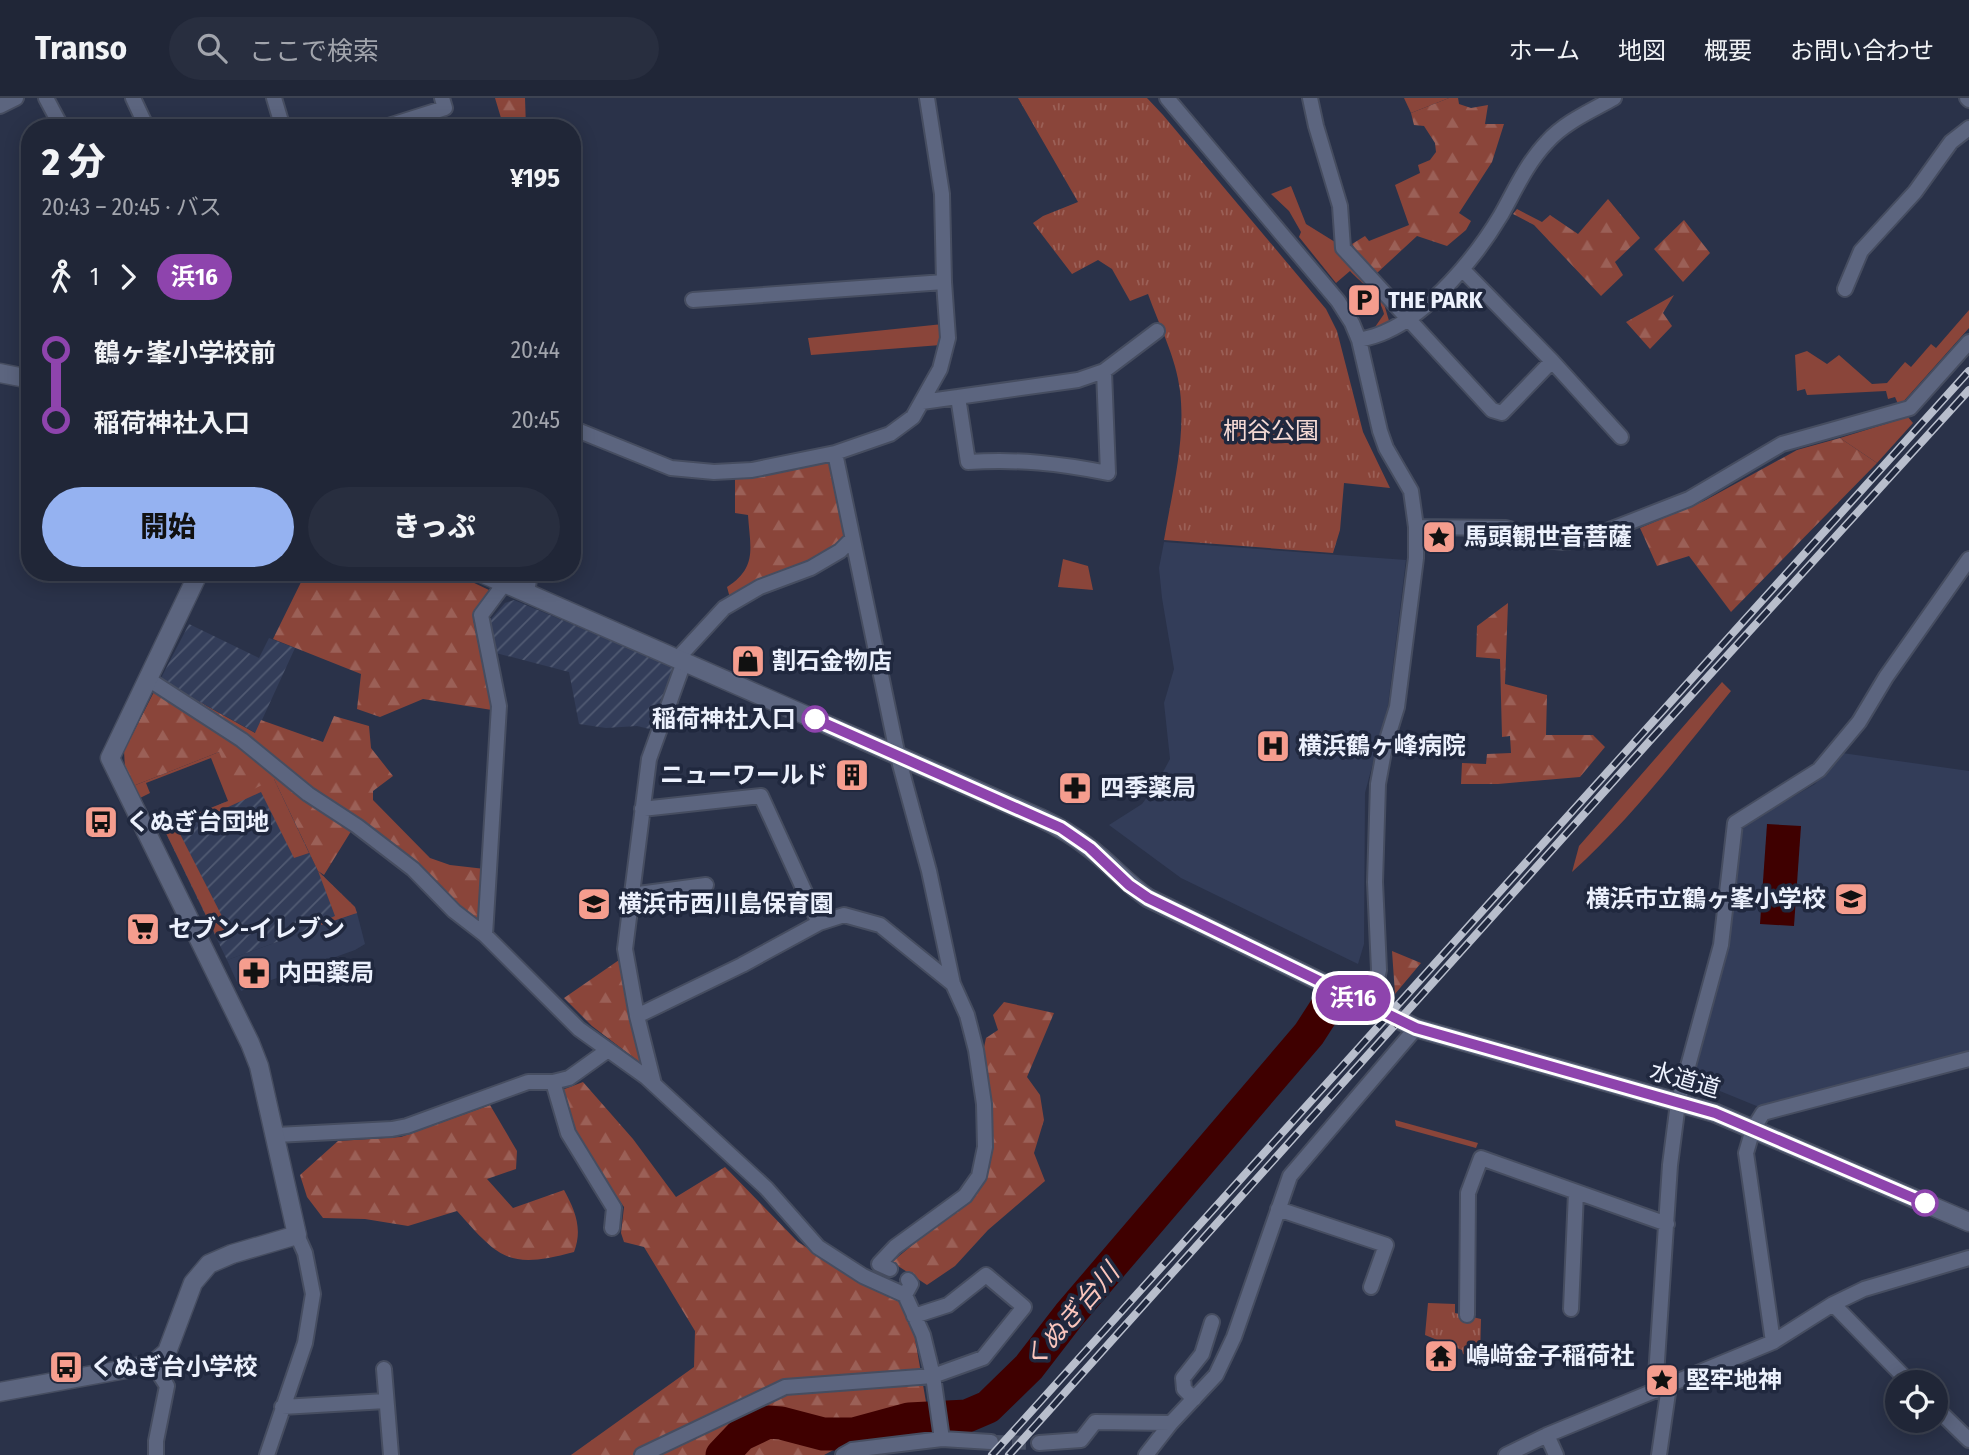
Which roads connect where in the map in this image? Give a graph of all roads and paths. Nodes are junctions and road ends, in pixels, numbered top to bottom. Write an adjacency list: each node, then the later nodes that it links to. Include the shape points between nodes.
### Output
1 (46, 98): 9 (street)
2 (133, 98): 10 (street)
3 (274, 98): 11 (street)
4 (442, 98): 12 (street, via 445,108)
5 (927, 98): 15 (street, via 942,194)
6 (1167, 98): 20 (street, via 1338,301)
7 (1310, 98): 18 (street, via 1340,206 1343,248)
8 (1614, 98): 14 (street, via 1549,139)
9 (57, 119)
10 (143, 119)
11 (280, 119)
12 (410, 119)
13 (1969, 128): 16 (street, via 1951,142 1915,192 1861,251)
14 (1463, 270): 18 (street); 22 (street)
15 (943, 282): 17 (street); 27 (street, via 948,338 940,369)
16 (1845, 289)
17 (692, 300)
18 (1406, 319): 20 (street); 22 (street, via 1492,410 1502,413)
19 (1157, 331): 23 (street)
20 (1359, 340): 31 (street, via 1380,431 1411,491)
21 (1969, 342): 31 (street, via 1910,408 1782,444 1689,499 1588,538 1563,542 1506,528)
22 (1552, 361): 29 (street)
23 (1104, 371): 26 (street, via 1078,380); 26 (street, via 1108,473 1056,463 968,462)
24 (0, 373): 25 (street)
25 (21, 377)
26 (958, 397): 27 (street)
27 (922, 402): 30 (street, via 913,417 890,435)
28 (581, 432): 30 (street, via 671,468 714,472 752,470)
29 (1621, 437)
30 (835, 453): 32 (street)
31 (1416, 527): 48 (street, via 1396,707 1378,785 1379,970)
32 (852, 539): 39 (street, via 811,568 760,587 724,608); 41 (street)
33 (1967, 565): 55 (street, via 1859,722 1819,770 1735,822 1721,945)
34 (195, 581): 40 (street)
35 (498, 581): 37 (street, 水道道)
36 (529, 581): 38 (street)
37 (504, 584): 38 (street, 水道道); 46 (street, via 481,615 499,706)
38 (527, 594): 39 (street, 水道道)
39 (680, 660): 41 (street, 水道道); 42 (street, via 649,759)
40 (148, 679): 46 (street, via 242,740 308,794 357,826 413,869); 57 (street, via 110,758 250,1043)
41 (898, 757): 47 (street); 48 (street, 水道道, via 1061,828 1148,898)
42 (642, 809): 44 (street); 45 (street, via 761,796)
43 (706, 885): 44 (street)
44 (631, 895): 49 (street, via 625,949)
45 (819, 923): 47 (street, via 844,915 880,925); 49 (street)
46 (485, 935): 51 (street, via 579,1029)
47 (953, 984): 65 (street, via 967,1015 984,1104 985,1147 979,1176 965,1196 879,1264)
48 (1371, 1007): 50 (street, 水道道)
49 (637, 1016): 54 (street)
50 (1416, 1028): 55 (street, 水道道); 59 (street, via 1290,1176)
51 (608, 1050): 53 (street, via 569,1078); 54 (street)
52 (1969, 1059): 56 (street, via 1763,1112)
53 (553, 1082): 57 (street, via 528,1082 392,1129); 62 (street, via 568,1133 614,1208)
54 (654, 1084): 70 (street, via 766,1188 818,1247 863,1276 907,1287)
55 (1678, 1103): 56 (street, 水道道); 61 (street)
56 (1753, 1129): 60 (street, 水道道); 72 (street, via 1746,1153)
57 (275, 1135): 63 (street)
58 (1576, 1192): 61 (street); 68 (street); 69 (street, via 1481,1158 1468,1193)
59 (1278, 1209): 66 (street, via 1386,1245); 79 (street, via 1234,1337 1216,1375)
60 (1969, 1222)
61 (1667, 1224): 77 (street)
62 (612, 1228)
63 (297, 1235): 73 (street, via 209,1264 193,1283 167,1352); 81 (street, via 313,1294 305,1343)
64 (1969, 1258): 67 (street, via 1864,1289)
65 (890, 1269)
66 (1370, 1287)
67 (1833, 1304): 72 (street); 75 (street)
68 (1571, 1309)
69 (1468, 1315)
70 (915, 1316): 76 (street); 76 (street, via 948,1305 986,1275 1024,1307 983,1358)
71 (1212, 1322): 79 (street, via 1202,1354 1183,1378 1184,1389)
72 (1773, 1342): 77 (street)
73 (153, 1364): 78 (street); 89 (street, via 167,1386)
74 (384, 1369): 80 (street)
75 (1897, 1370)
76 (933, 1376): 84 (street); 92 (street, via 785,1387)
77 (1662, 1389): 85 (street); 97 (street)
78 (0, 1392)
79 (1194, 1399): 83 (street)
80 (386, 1401): 81 (street); 91 (street)
81 (282, 1407): 90 (street)
82 (1948, 1420): 86 (street)
83 (1171, 1423): 88 (street, via 1095,1422 1081,1440); 94 (street)
84 (941, 1432): 87 (street); 93 (street)
85 (1547, 1435): 95 (street); 96 (street)
86 (1969, 1440)
87 (991, 1442)
88 (1039, 1443)
89 (156, 1455)
90 (267, 1455)
91 (391, 1455)
92 (642, 1455)
93 (843, 1455)
94 (1146, 1455)
95 (1506, 1455)
96 (1556, 1455)
97 (1659, 1455)

